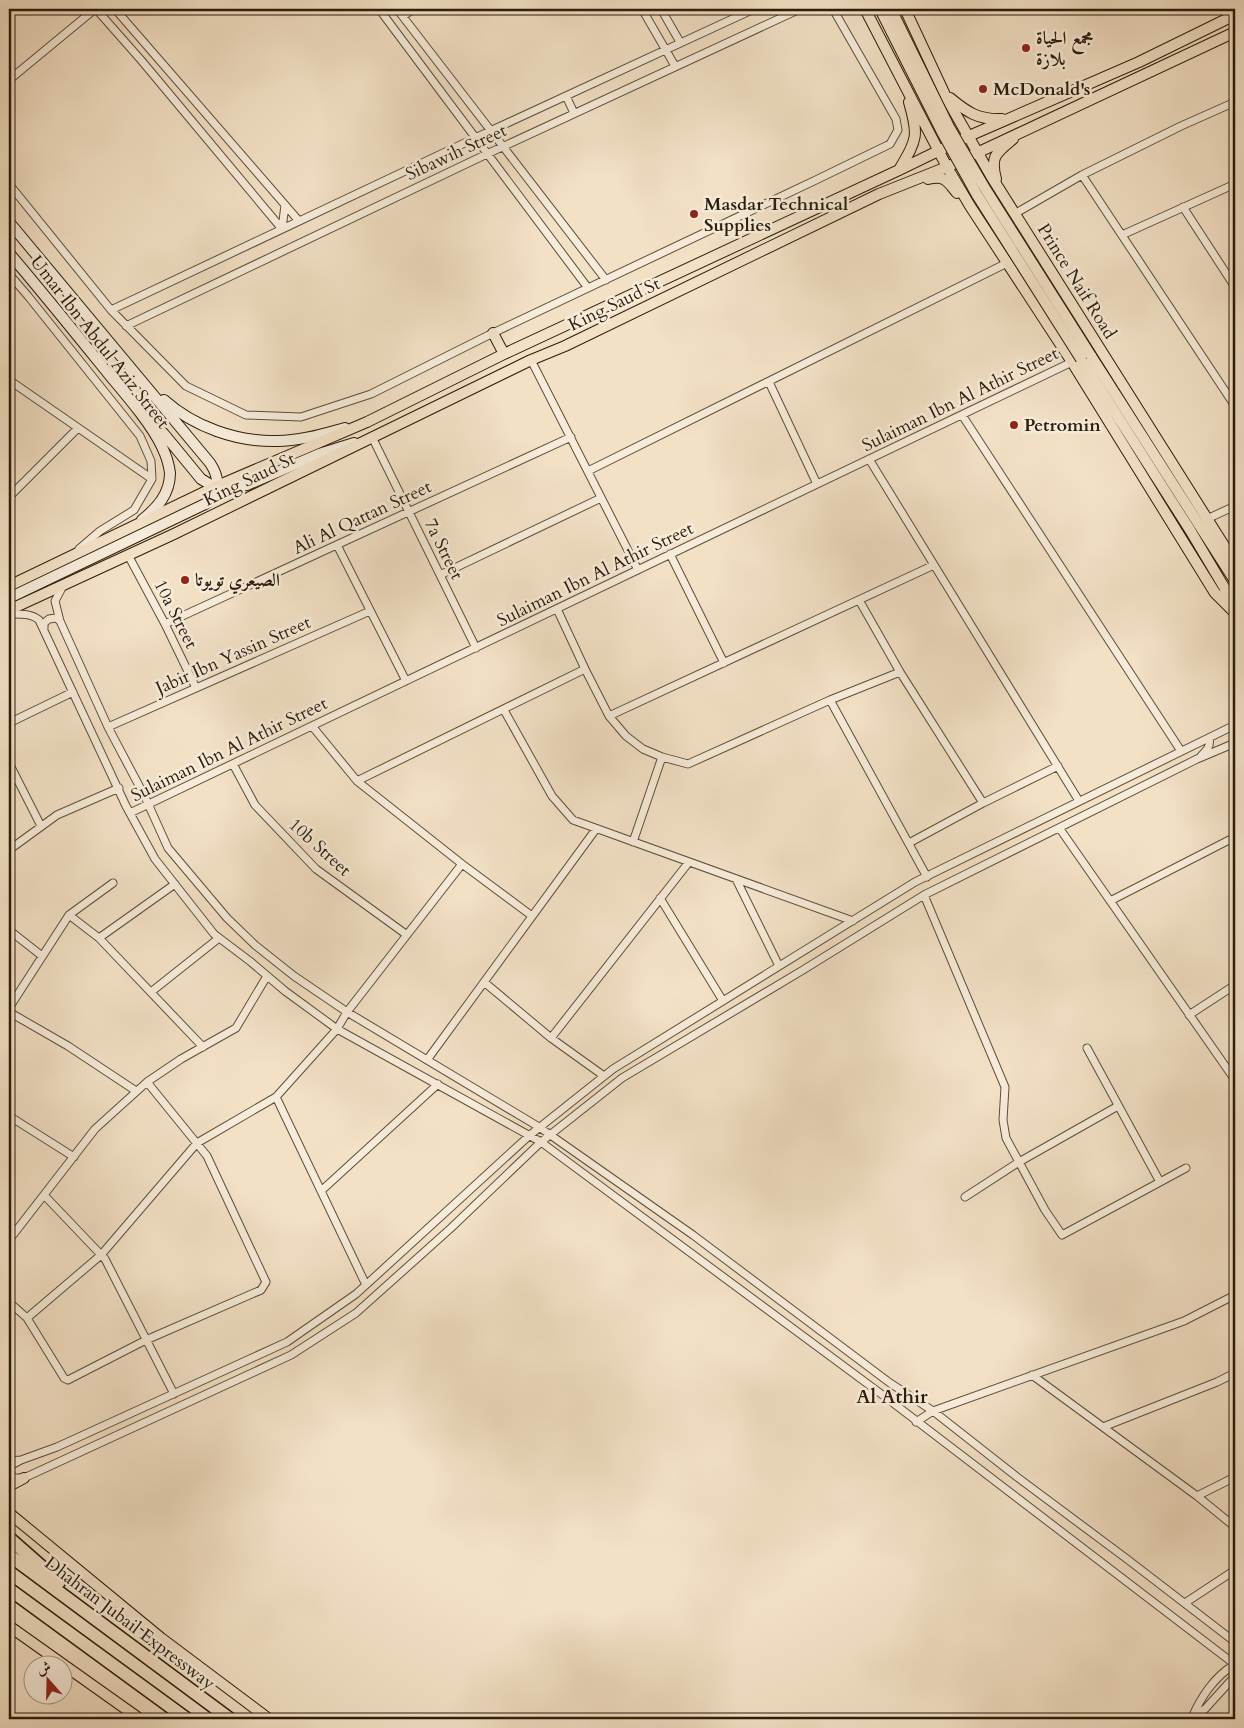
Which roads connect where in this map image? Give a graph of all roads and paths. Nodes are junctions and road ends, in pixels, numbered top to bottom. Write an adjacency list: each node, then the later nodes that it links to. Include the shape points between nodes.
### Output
1 (95, 9): 21 (street); 49 (street)
2 (115, 9): 43 (street)
3 (379, 9): 31 (street)
4 (397, 9): 16 (street)
5 (414, 9): 16 (street)
6 (642, 9): 19 (street)
7 (661, 9): 18 (street)
8 (754, 9): 18 (street, Sibawih Street)
9 (800, 9): 20 (street, Sibawih Street)
10 (833, 9): 54 (street, via 896,119 898,130 890,144)
11 (865, 9): 22 (main road)
12 (880, 9): 62 (main road, bridge, via 977,195)
13 (891, 9): 92 (main road, bridge, via 954,135 986,190)
14 (905, 9): 23 (main road, Prince Naif Road)
15 (1235, 15): 27 (main road, King Saud St, via 1139,62)
16 (402, 16): 29 (street)
17 (1235, 32): 28 (main road, King Saud St)
18 (680, 42): 19 (street, Sibawih Street)
19 (666, 49): 20 (street); 24 (street, Sibawih Street)
20 (675, 66): 26 (street, Sibawih Street)
21 (9, 80)
22 (905, 84): 33 (main road); 37 (main road, via 916,137)
23 (946, 95): 27 (main road, via 970,114 989,120); 30 (main road, Prince Naif Road)
24 (566, 96): 26 (street); 29 (street, Sibawih Street)
25 (1235, 102): 38 (street)
26 (574, 113): 32 (street, Sibawih Street)
27 (1008, 119): 30 (main road, King Saud St)
28 (1024, 130): 34 (main road, King Saud St); 41 (main road, via 994,158)
29 (491, 132): 31 (street, Sibawih Street); 32 (street)
30 (969, 136): 33 (main road, King Saud St); 34 (main road, Prince Naif Road)
31 (475, 138): 35 (street); 47 (street, Sibawih Street)
32 (503, 146): 35 (street, Sibawih Street); 54 (street)
33 (939, 150): 36 (main road); 37 (main road, King Saud St)
34 (977, 152): 36 (main road, King Saud St); 41 (main road, Prince Naif Road)
35 (487, 154): 56 (street); 58 (street, Sibawih Street)
36 (947, 167): 42 (main road, King Saud St); 44 (main road)
37 (899, 170): 60 (main road, King Saud St)
38 (1082, 175): 46 (street); 50 (street)
39 (9, 184): 57 (street)
40 (1235, 184): 45 (street)
41 (998, 187): 46 (main road, Prince Naif Road)
42 (879, 194): 44 (main road, via 937,177 944,179); 61 (main road, King Saud St)
43 (285, 204): 47 (street); 49 (street)
44 (970, 206): 52 (main road)
45 (1183, 207): 50 (street); 55 (street)
46 (1016, 213): 82 (main road, Prince Naif Road)
47 (299, 221): 49 (street, Sibawih Street)
48 (9, 222): 64 (main road, Umar Ibn Abdul Aziz Street)
49 (282, 229): 57 (street, Sibawih Street)
50 (1122, 235): 67 (street)
51 (9, 254): 66 (main road, Umar Ibn Abdul Aziz Street)
52 (1007, 263): 62 (main road); 65 (street)
53 (9, 274): 75 (street, via 140,436 151,461)
54 (606, 280): 56 (street)
55 (1235, 287)
56 (588, 288): 59 (street)
57 (111, 310): 58 (street)
58 (126, 326): 59 (street, via 186,386 246,415 300,417 371,394)
59 (493, 333): 60 (main road)
60 (504, 354): 69 (main road, King Saud St)
61 (531, 360): 71 (main road, King Saud St); 72 (street)
62 (1077, 360): 68 (street, Sulaiman Ibn Al Athir Street); 100 (main road, via 1190,530)
63 (9, 380): 70 (street)
64 (142, 381): 69 (main road, via 189,418 212,429 245,438 295,440); 77 (main road, Umar Ibn Abdul Aziz Street, via 210,463 217,476)
65 (769, 382): 74 (street); 76 (street)
66 (125, 395): 77 (main road, via 201,478); 83 (main road, Umar Ibn Abdul Aziz Street, via 157,438 170,471 169,482 157,508)
67 (1235, 406)
68 (962, 415): 73 (street, Sulaiman Ibn Al Athir Street); 120 (street)
69 (367, 422): 77 (main road, King Saud St)
70 (78, 428): 75 (street); 78 (street)
71 (372, 437): 77 (main road, via 319,454 246,485 233,488); 81 (street, 7a Street); 86 (main road, King Saud St)
72 (571, 437): 74 (street); 81 (street, Ali Al Qattan Street)
73 (869, 459): 76 (street, Sulaiman Ibn Al Athir Street); 89 (street)
74 (588, 471): 79 (street)
75 (152, 478): 87 (street, via 134,510 100,531)
76 (817, 484): 85 (street, Sulaiman Ibn Al Athir Street)
77 (217, 486): 83 (main road, King Saud St); 95 (main road, via 212,500 205,504)
78 (9, 497)
79 (601, 498): 90 (street); 91 (street)
80 (1235, 506): 82 (street)
81 (409, 512): 84 (street, Ali Al Qattan Street); 91 (street, 7a Street)
82 (1208, 518): 88 (main road, Prince Naif Road)
83 (133, 526): 87 (main road, King Saud St)
84 (337, 545): 98 (street); 102 (street, Ali Al Qattan Street)
85 (670, 554): 90 (street, Sulaiman Ibn Al Athir Street); 105 (street)
86 (128, 555): 94 (main road, King Saud St); 102 (street, 10a Street)
87 (70, 557): 93 (main road, King Saud St)
88 (1235, 562)
89 (934, 565): 96 (street); 125 (street)
90 (638, 570): 97 (street, Sulaiman Ibn Al Athir Street)
91 (440, 575): 104 (street, 7a Street)
92 (1235, 581)
93 (9, 586)
94 (63, 586): 99 (main road, King Saud St); 101 (street, via 55,601)
95 (9, 598)
96 (859, 600): 105 (street); 107 (street)
97 (557, 608): 104 (street, Sulaiman Ibn Al Athir Street); 106 (street)
98 (370, 611): 108 (street); 109 (street, Jabir Ibn Yassin Street)
99 (9, 612): 103 (street, via 35,616)
100 (1235, 612)
101 (60, 621): 103 (street, via 49,618); 117 (street)
102 (165, 624): 109 (street, 10a Street)
103 (44, 628): 110 (street)
104 (476, 648): 108 (street, Sulaiman Ibn Al Athir Street)
105 (724, 664): 113 (street)
106 (585, 669): 112 (street); 113 (street)
107 (900, 672): 111 (street); 129 (street)
108 (406, 681): 116 (street, Sulaiman Ibn Al Athir Street)
109 (196, 688): 117 (street, Jabir Ibn Yassin Street)
110 (73, 692): 114 (street); 127 (street)
111 (830, 700): 121 (street, via 688,764); 137 (street)
112 (504, 710): 126 (street); 133 (street, via 552,796 573,820)
113 (609, 716): 121 (street, via 626,736 643,749)
114 (9, 724)
115 (1235, 725): 118 (street)
116 (312, 726): 124 (street, Sulaiman Ibn Al Athir Street); 126 (street)
117 (108, 727): 130 (street)
118 (1207, 740): 120 (street); 122 (street, via 1207,750)
119 (1235, 743): 122 (street)
120 (1181, 751): 128 (street)
121 (662, 757): 136 (street)
122 (1197, 759): 134 (street)
123 (9, 763): 132 (street)
124 (233, 764): 130 (street, Sulaiman Ibn Al Athir Street); 152 (street, 10b Street, via 255,805 289,842 316,868)
125 (1058, 766): 128 (street); 129 (street)
126 (357, 781): 140 (street)
127 (118, 788): 131 (street); 132 (street, via 57,815)
128 (1079, 801): 141 (street)
129 (983, 803): 137 (street)
130 (149, 804): 131 (street, Sulaiman Ibn Al Athir Street); 163 (street, via 168,848 226,918 294,976)
131 (130, 813): 144 (street, via 156,859)
132 (41, 826): 138 (street)
133 (596, 828): 136 (street); 149 (street)
134 (1060, 829): 145 (street); 147 (street)
135 (1235, 837): 147 (street)
136 (633, 842): 139 (street)
137 (909, 843): 141 (street)
138 (9, 850)
139 (689, 862): 142 (street); 146 (street)
140 (462, 864): 149 (street); 152 (street)
141 (927, 877): 150 (street)
142 (736, 878): 150 (street); 156 (street)
143 (113, 883): 148 (street)
144 (175, 884): 153 (street); 154 (street)
145 (924, 895): 180 (street, via 622,1078); 184 (street, via 1005,1087 1003,1120 1006,1138)
146 (660, 898): 161 (street); 166 (street)
147 (1110, 901): 164 (street)
148 (69, 915): 153 (street); 155 (street)
149 (532, 916): 158 (street)
150 (853, 920): 156 (street)
151 (9, 930): 155 (street)
152 (407, 935): 163 (street)
153 (99, 938): 160 (street)
154 (219, 938): 157 (street); 160 (street)
155 (42, 956): 162 (street)
156 (779, 966): 161 (street)
157 (267, 976): 165 (street); 167 (street, via 236,1028)
158 (484, 982): 166 (street); 169 (street)
159 (1235, 985): 164 (street)
160 (151, 992): 167 (street)
161 (723, 1001): 170 (street)
162 (9, 1010): 174 (street)
163 (347, 1012): 165 (street); 169 (street)
164 (1189, 1015): 171 (street)
165 (337, 1029): 173 (street); 175 (street)
166 (551, 1038): 170 (street)
167 (203, 1047): 172 (street)
168 (1087, 1048): 176 (street)
169 (427, 1060): 178 (street)
170 (604, 1076): 178 (street)
171 (1235, 1080)
172 (147, 1082): 174 (street); 182 (street)
173 (438, 1084): 179 (street); 187 (street)
174 (136, 1092): 183 (street, via 95,1129)
175 (276, 1097): 182 (street); 187 (street)
176 (1118, 1106): 184 (street); 186 (street)
177 (9, 1116): 183 (street)
178 (539, 1127): 179 (street); 180 (street)
179 (530, 1135): 181 (street); 192 (street)
180 (551, 1135): 181 (street); 200 (street)
181 (541, 1142): 201 (street); 206 (street, via 356,1313 291,1355)
182 (198, 1143): 191 (street); 196 (street, via 266,1282 261,1290)
183 (74, 1157): 188 (street)
184 (1019, 1162): 186 (street, via 1062,1236); 189 (street)
185 (1186, 1168): 186 (street)
186 (1160, 1182)
187 (321, 1191): 192 (street)
188 (44, 1195): 190 (street); 191 (street)
189 (965, 1197)
190 (9, 1240)
191 (101, 1255): 195 (street); 196 (street)
192 (366, 1285): 199 (street, via 287,1342)
193 (1235, 1296): 198 (street, via 1184,1321)
194 (9, 1302): 195 (street)
195 (27, 1318): 196 (street, via 68,1380)
196 (146, 1340): 199 (street)
197 (1235, 1373): 202 (street)
198 (1032, 1375): 200 (street); 202 (street)
199 (174, 1394): 203 (street, via 57,1447)
200 (933, 1411): 201 (street); 215 (street)
201 (916, 1422): 220 (street)
202 (1103, 1427): 208 (street)
203 (20, 1460): 204 (street); 206 (street, via 10,1466 10,1470 14,1478)
204 (9, 1461)
205 (1235, 1477): 208 (street)
206 (24, 1478): 207 (main road)
207 (9, 1486)
208 (1197, 1496): 210 (street)
209 (9, 1513): 227 (main road, via 161,1638)
210 (1235, 1527)
211 (9, 1538): 217 (highway)
212 (9, 1555): 217 (highway, Dhahran Jubail Expressway)
213 (1235, 1570): 215 (street)
214 (9, 1589): 225 (highway)
215 (1185, 1603): 218 (street)
216 (9, 1626): 224 (main road)
217 (124, 1640): 226 (highway, Dhahran Jubail Expressway)
218 (1235, 1642)
219 (1235, 1653): 221 (street)
220 (1222, 1655): 221 (street); 222 (street, via 1225,1662)
221 (1234, 1665): 222 (street)
222 (1223, 1672): 228 (street, via 1197,1705)
223 (1235, 1676): 228 (street)
224 (140, 1719)
225 (187, 1719)
226 (230, 1719)
227 (269, 1719)
228 (1192, 1719)

